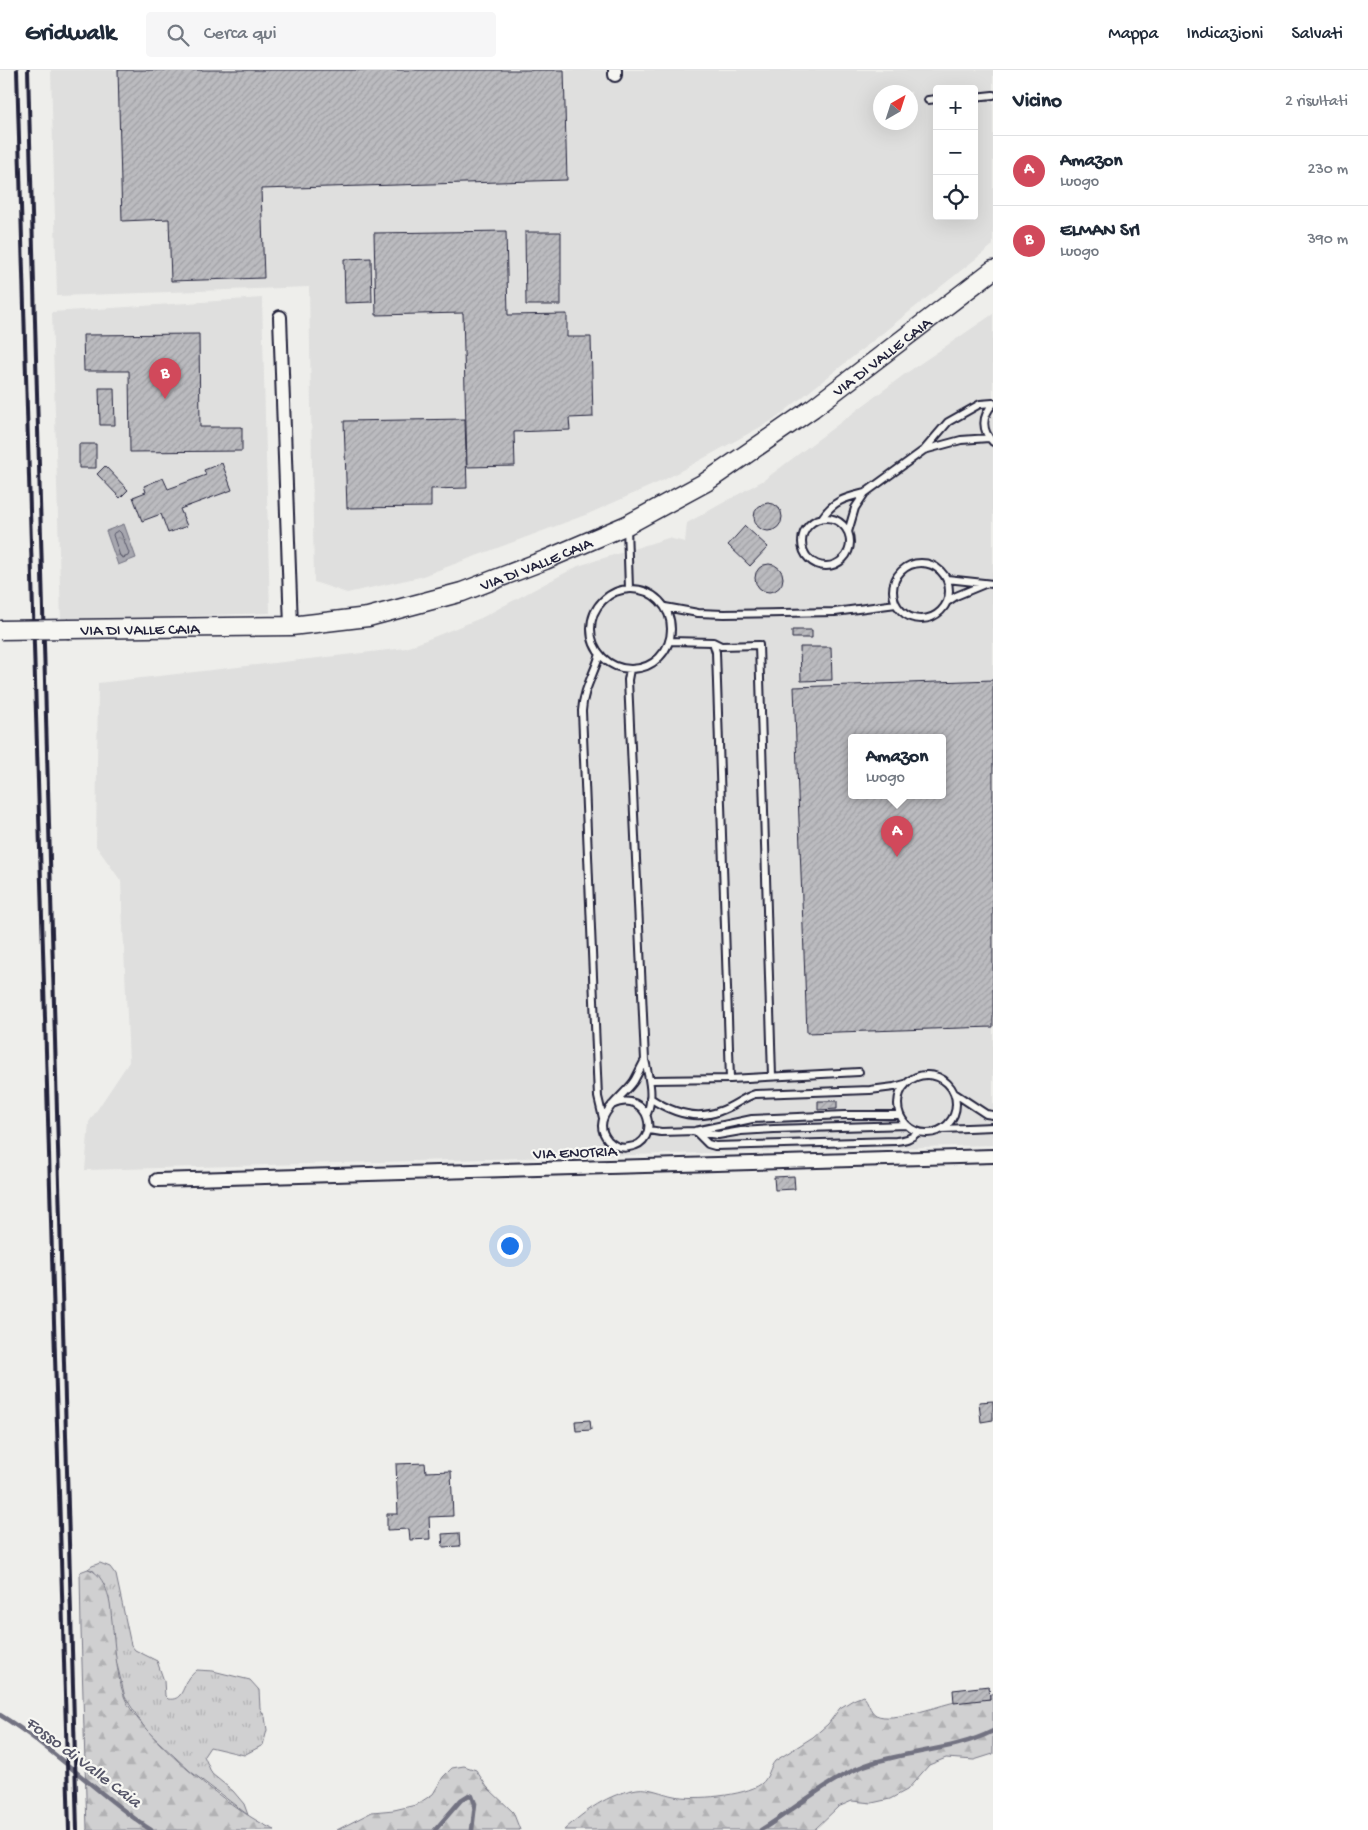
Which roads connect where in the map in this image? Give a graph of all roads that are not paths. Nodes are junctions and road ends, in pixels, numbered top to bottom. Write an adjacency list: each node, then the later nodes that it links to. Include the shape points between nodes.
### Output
1 (993, 95): 2 (lane)
2 (978, 97)
3 (928, 100): 4 (lane)
4 (933, 100)
5 (993, 270): 12 (street, VIA DI VALLE CAIA, via 804,414 706,482)
6 (280, 317): 20 (street)
7 (993, 404): 8 (lane, via 984,424); 9 (lane, via 980,404 948,422)
8 (991, 440): 9 (lane, via 961,440)
9 (924, 450): 10 (lane)
10 (865, 493): 11 (lane, via 842,499); 13 (lane, via 855,508)
11 (822, 518): 13 (lane, via 837,521); 13 (lane, via 809,524 801,538 803,553 814,564 829,567 843,560 850,547)
12 (627, 525): 16 (lane); 20 (street, VIA DI VALLE CAIA, via 462,592 368,617)
13 (848, 532)
14 (947, 579): 15 (lane); 17 (lane); 18 (lane, via 936,567 928,564 905,568 896,580)
15 (989, 584): 17 (lane)
16 (629, 590): 19 (lane, via 650,594); 24 (lane, via 613,593 598,605 591,633)
17 (947, 602): 18 (lane, via 937,615 922,620 907,616)
18 (896, 604): 19 (lane, via 835,612 724,614)
19 (664, 607): 22 (lane, via 671,625)
20 (291, 626): 21 (street, VIA DI VALLE CAIA, bridge)
21 (0, 630)
22 (669, 641): 23 (lane); 25 (lane, via 657,660)
23 (713, 642): 28 (lane, via 721,646 759,645); 29 (lane, via 716,652)
24 (600, 654): 25 (lane, via 611,664); 38 (lane, via 583,698 582,711 598,1097)
25 (630, 669): 26 (lane)
26 (645, 1060): 30 (lane); 34 (lane, via 634,1080)
27 (859, 1072): 28 (lane)
28 (772, 1076): 29 (lane)
29 (730, 1079): 30 (lane)
30 (650, 1080): 33 (lane)
31 (905, 1084): 32 (lane, via 919,1076 936,1076); 33 (lane, via 870,1090 755,1094 719,1112 707,1114 675,1113); 36 (lane, via 898,1099)
32 (954, 1093): 37 (lane, via 986,1114); 41 (lane, via 953,1117)
33 (650, 1098): 35 (lane)
34 (612, 1105): 35 (lane, via 635,1103); 38 (lane)
35 (646, 1114): 42 (lane)
36 (900, 1115): 39 (lane); 43 (lane, via 752,1119)
37 (993, 1115)
38 (603, 1118): 42 (lane, via 604,1134 616,1146 624,1148 640,1144)
39 (907, 1125): 43 (lane, via 774,1129 718,1135); 44 (lane)
40 (993, 1127): 41 (lane)
41 (942, 1129): 44 (lane)
42 (648, 1130): 43 (lane)
43 (695, 1131): 44 (lane, via 708,1144 715,1146 896,1141)
44 (918, 1132)
45 (993, 1156): 46 (street, VIA ENOTRIA)
46 (158, 1180)

